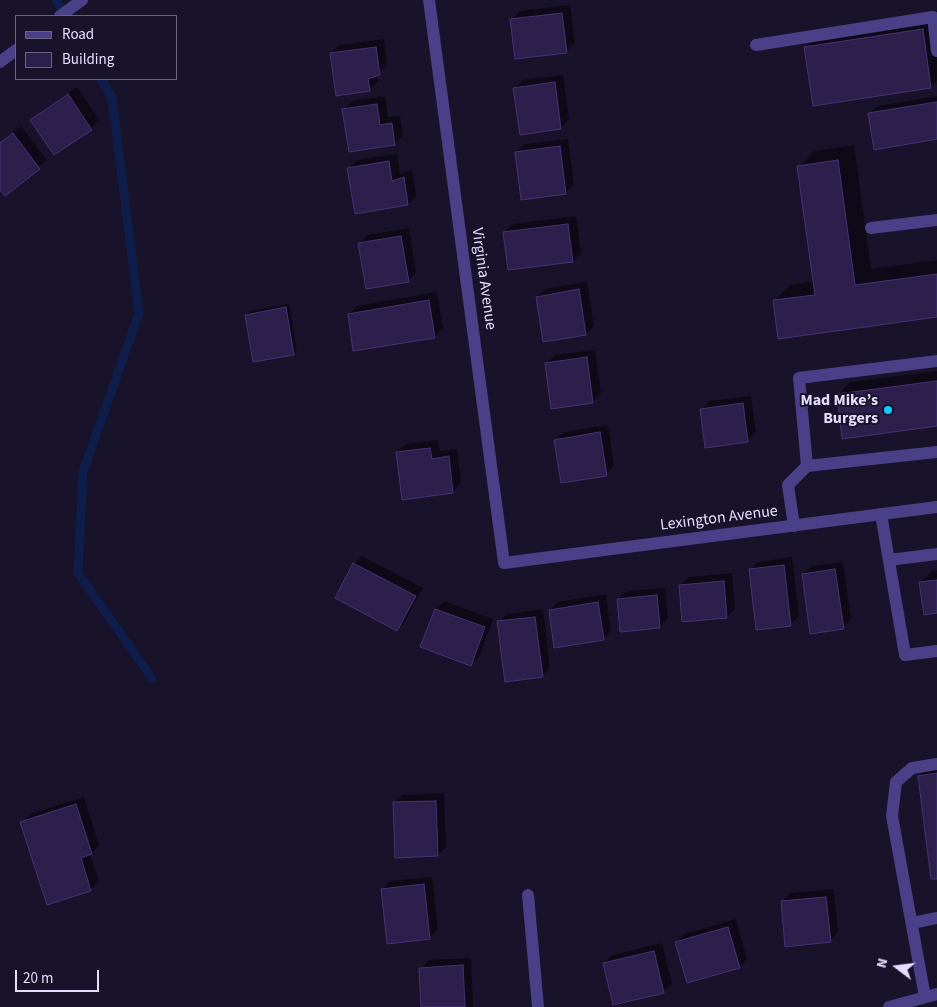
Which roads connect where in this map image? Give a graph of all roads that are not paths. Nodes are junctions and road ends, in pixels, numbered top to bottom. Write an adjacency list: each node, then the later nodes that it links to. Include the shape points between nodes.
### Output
1 (82, 0): 3 (street)
2 (429, 0): 18 (street, Virginia Avenue)
3 (61, 15)
4 (756, 46): 6 (street, via 933,17)
5 (15, 51): 7 (street)
6 (937, 51)
7 (0, 62)
8 (937, 220): 9 (street)
9 (871, 228)
10 (937, 361): 12 (street, via 799,378)
11 (937, 452): 12 (street)
12 (807, 466): 15 (street, via 788,485)
13 (937, 507): 14 (street, Lexington Avenue)
14 (881, 514): 15 (street, Lexington Avenue); 17 (street)
15 (794, 526): 18 (street, Lexington Avenue)
16 (937, 554): 17 (street)
17 (889, 560): 19 (street, via 905,655)
18 (504, 563)
19 (937, 652)
20 (937, 764): 23 (street, via 912,768 896,782 892,816)
21 (528, 895): 25 (street)
22 (937, 918): 23 (street)
23 (912, 923): 24 (street)
24 (931, 996): 26 (street)
25 (538, 1007)
26 (889, 1007)

